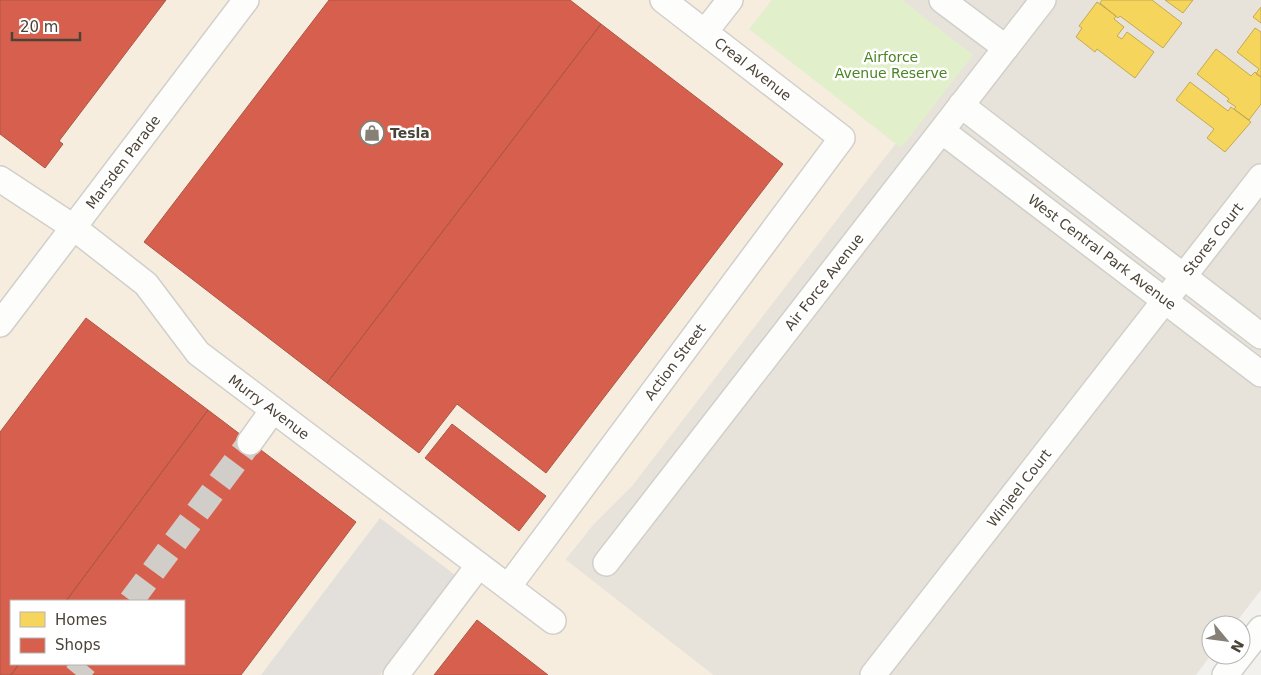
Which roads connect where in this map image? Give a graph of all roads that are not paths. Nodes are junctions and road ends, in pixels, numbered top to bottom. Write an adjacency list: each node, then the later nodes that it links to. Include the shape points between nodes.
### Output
1 (246, 0): 13 (street, Marsden Parade)
2 (663, 0): 6 (street, Creal Avenue)
3 (730, 0): 6 (street)
4 (942, 0): 7 (street)
5 (1043, 0): 7 (street, Air Force Avenue)
6 (705, 32): 10 (street, Creal Avenue)
7 (1006, 48): 8 (street, Air Force Avenue)
8 (961, 105): 9 (street, Air Force Avenue); 14 (street, West Central Park Avenue)
9 (942, 130): 15 (street, West Central Park Avenue); 21 (street, Air Force Avenue)
10 (842, 138): 23 (street, Action Street)
11 (1261, 177): 14 (street, Stores Court)
12 (0, 179): 13 (street, Murry Avenue)
13 (74, 228): 16 (street, Marsden Parade); 19 (street, Murry Avenue, via 146,284 198,353)
14 (1184, 277): 15 (street, Stores Court); 17 (street, West Central Park Avenue)
15 (1166, 301): 18 (street, West Central Park Avenue); 27 (street, Winjeel Court)
16 (0, 324)
17 (1261, 336)
18 (1261, 374)
19 (273, 410): 20 (street); 22 (street, Murry Avenue)
20 (250, 442)
21 (606, 563)
22 (479, 566): 23 (street, Murry Avenue); 26 (street)
23 (508, 587): 24 (street, Murry Avenue)
24 (552, 621)
25 (1261, 629): 28 (street)
26 (396, 675)
27 (873, 675)
28 (1226, 675)

